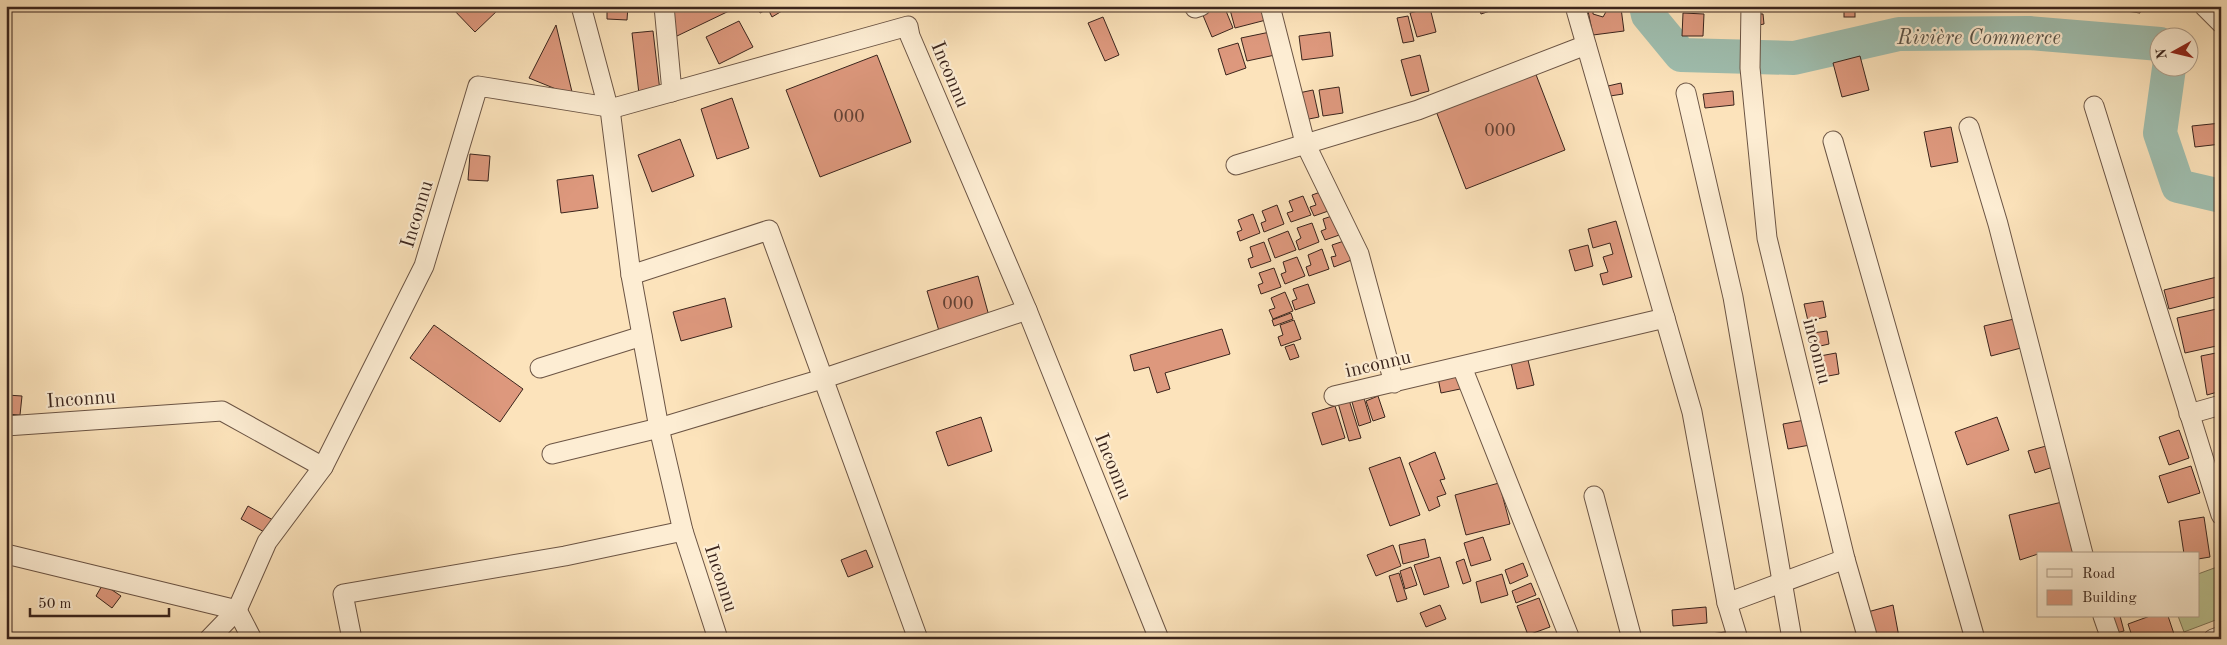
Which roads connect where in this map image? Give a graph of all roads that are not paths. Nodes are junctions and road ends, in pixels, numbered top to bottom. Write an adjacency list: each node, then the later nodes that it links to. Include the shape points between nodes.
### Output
1 (581, 6): 12 (street, Inconnu)
2 (664, 6): 9 (street)
3 (1270, 6): 15 (street)
4 (1575, 6): 8 (street)
5 (1752, 6): 37 (street, inconnu, via 1750,68 1767,238)
6 (2204, 6): 7 (street)
7 (2221, 23)
8 (1586, 45): 15 (street, via 1418,110); 19 (street)
9 (672, 92): 12 (street, Inconnu); 18 (street, Inconnu, via 908,26)
10 (1686, 93): 38 (street, via 1733,297)
11 (2094, 106): 27 (street)
12 (609, 108): 17 (street, Inconnu); 31 (street, Inconnu, via 478,86 424,266)
13 (1968, 127): 35 (street, via 1998,224)
14 (1833, 141): 54 (street)
15 (1305, 143): 16 (street); 24 (street, via 1359,254)
16 (1236, 165)
17 (631, 275): 20 (street, Inconnu); 23 (street, via 769,230)
18 (1027, 310): 23 (street); 48 (street, Inconnu)
19 (1665, 318): 21 (street, inconnu); 39 (street, via 1692,412)
20 (642, 336): 22 (street); 29 (street, Inconnu)
21 (1462, 367): 24 (street, inconnu); 49 (street)
22 (540, 368)
23 (822, 379): 29 (street); 47 (street)
24 (1394, 383): 25 (street, inconnu)
25 (1334, 396)
26 (2221, 405): 27 (street)
27 (2189, 414): 33 (street)
28 (6, 426): 31 (street, Inconnu, via 222,411)
29 (659, 428): 30 (street); 34 (street, Inconnu)
30 (552, 454)
31 (323, 467): 40 (street, Inconnu, via 268,542)
32 (1594, 496): 50 (street)
33 (2221, 515)
34 (683, 531): 45 (street, Inconnu, via 565,556 343,594); 46 (street, Inconnu)
35 (2082, 552)
36 (6, 554): 40 (street)
37 (1845, 559): 38 (street); 53 (street, inconnu)
38 (1782, 581): 39 (street); 52 (street)
39 (1727, 603): 51 (street)
40 (237, 610): 43 (street, Inconnu); 44 (street)
41 (2104, 618): 55 (street)
42 (2221, 636): 56 (street)
43 (209, 639)
44 (252, 639)
45 (352, 639)
46 (718, 639)
47 (918, 639)
48 (1159, 639)
49 (1570, 639)
50 (1632, 639)
51 (1738, 639)
52 (1792, 639)
53 (1868, 639)
54 (1975, 639)
55 (2110, 639)
56 (2213, 639)

